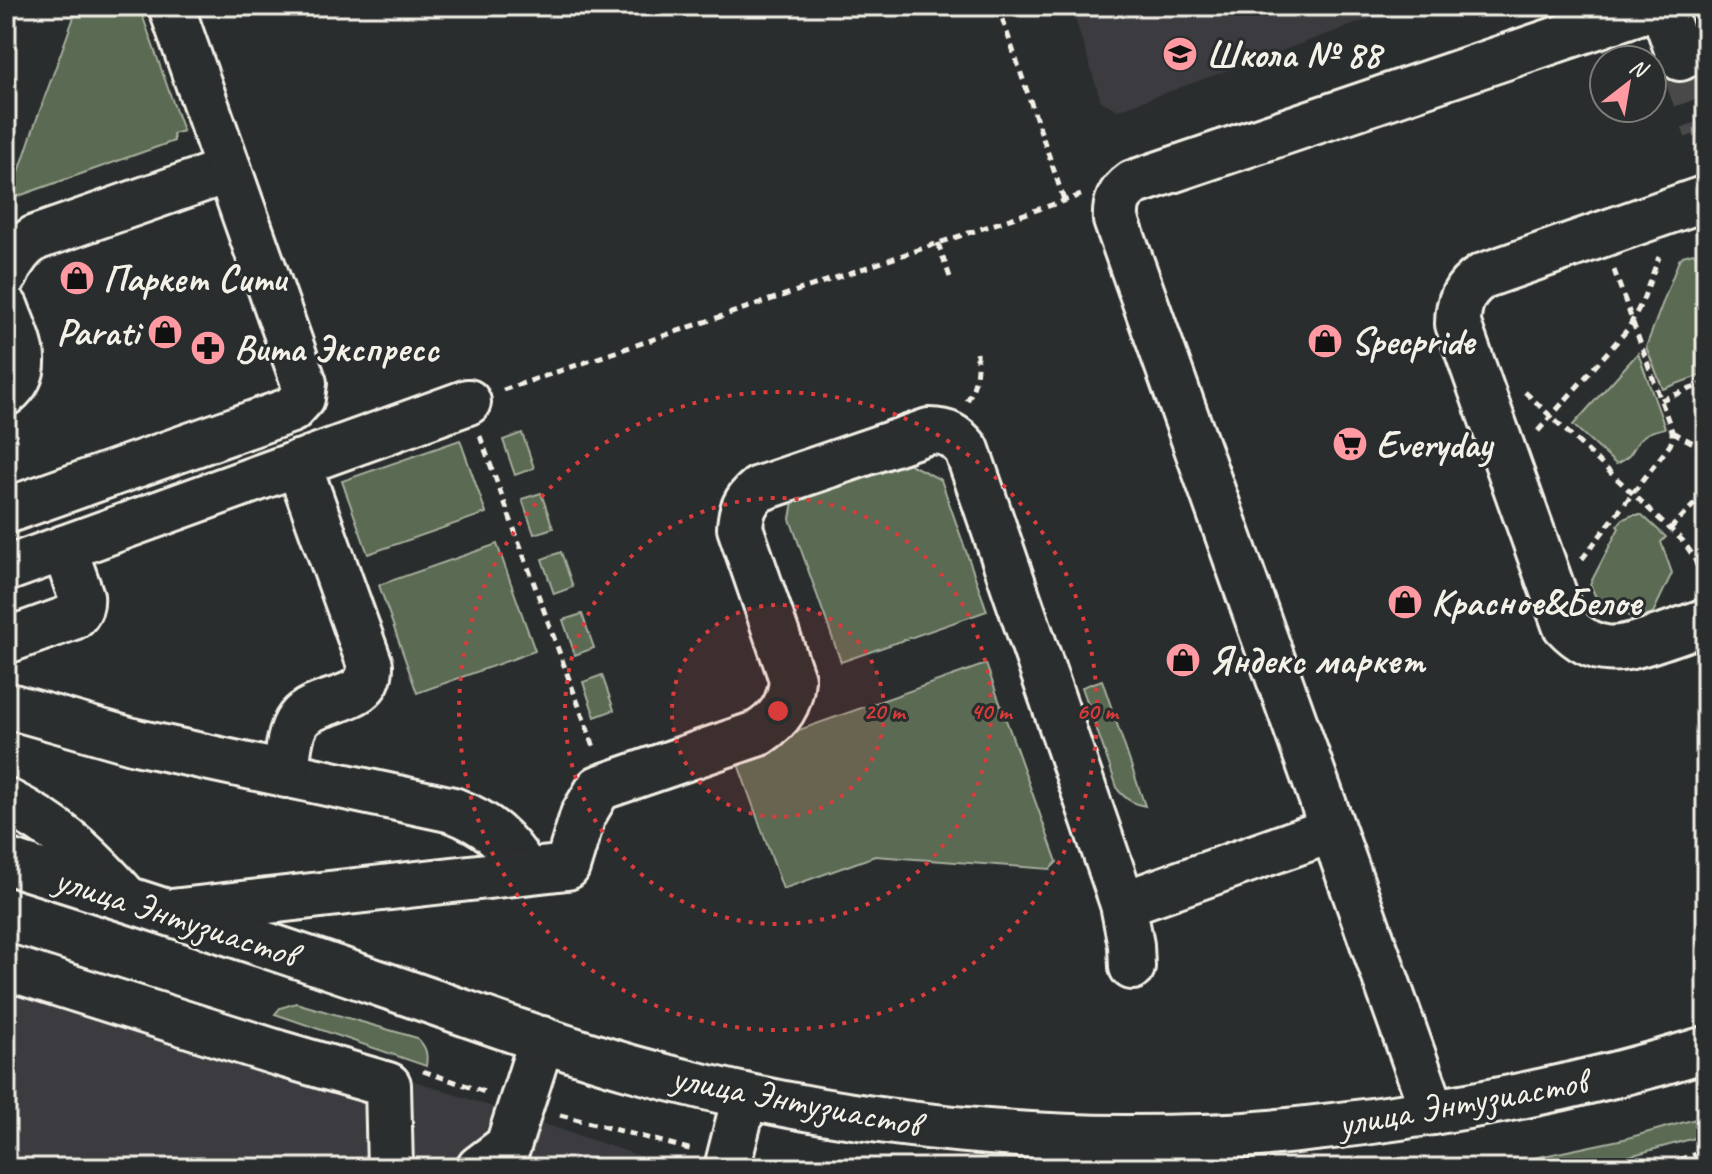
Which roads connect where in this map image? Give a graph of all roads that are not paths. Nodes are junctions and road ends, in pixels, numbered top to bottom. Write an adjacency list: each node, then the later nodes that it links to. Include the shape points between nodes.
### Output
1 (171, 6): 4 (main road)
2 (1659, 6): 3 (main road); 19 (main road, via 1133,183 1119,196 1116,220)
3 (1680, 58)
4 (229, 170): 6 (main road, via 35,238 18,252); 11 (main road, via 304,383 302,398 291,410)
5 (1692, 203): 14 (main road, via 1483,276 1463,294 1458,324 1565,625 1587,643 1619,650)
6 (6, 274)
7 (6, 308): 8 (main road, via 23,365 15,386)
8 (6, 393)
9 (468, 402): 10 (main road)
10 (298, 463): 12 (main road); 17 (main road, via 370,673 357,692 314,707 298,720)
11 (6, 511)
12 (64, 548): 13 (main road); 15 (main road, via 81,596 78,612)
13 (6, 569)
14 (1706, 621)
15 (6, 641)
16 (6, 705): 17 (main road, via 136,742)
17 (286, 775): 21 (main road, via 453,810 501,837)
18 (6, 801): 22 (main road, via 76,846)
19 (1332, 830): 23 (main road); 30 (main road)
20 (6, 861): 22 (main road, улица Энтузиастов)
21 (526, 871): 23 (main road, via 567,867 583,815 599,788 759,733 782,714 792,679 740,528 751,495 929,431 950,434 967,450); 24 (main road)
22 (126, 898): 24 (main road, улица Энтузиастов)
23 (1123, 904): 26 (main road)
24 (171, 912): 27 (main road, улица Энтузиастов)
25 (6, 967): 32 (main road, via 388,1085)
26 (1132, 967)
27 (542, 1039): 29 (main road, улица Энтузиастов); 31 (main road)
28 (1706, 1049): 30 (main road, улица Энтузиастов, via 1552,1090)
29 (745, 1096): 30 (main road, улица Энтузиастов, via 897,1123 1080,1137 1256,1135); 33 (main road)
30 (1433, 1112)
31 (497, 1161)
32 (390, 1168)
33 (727, 1168)

